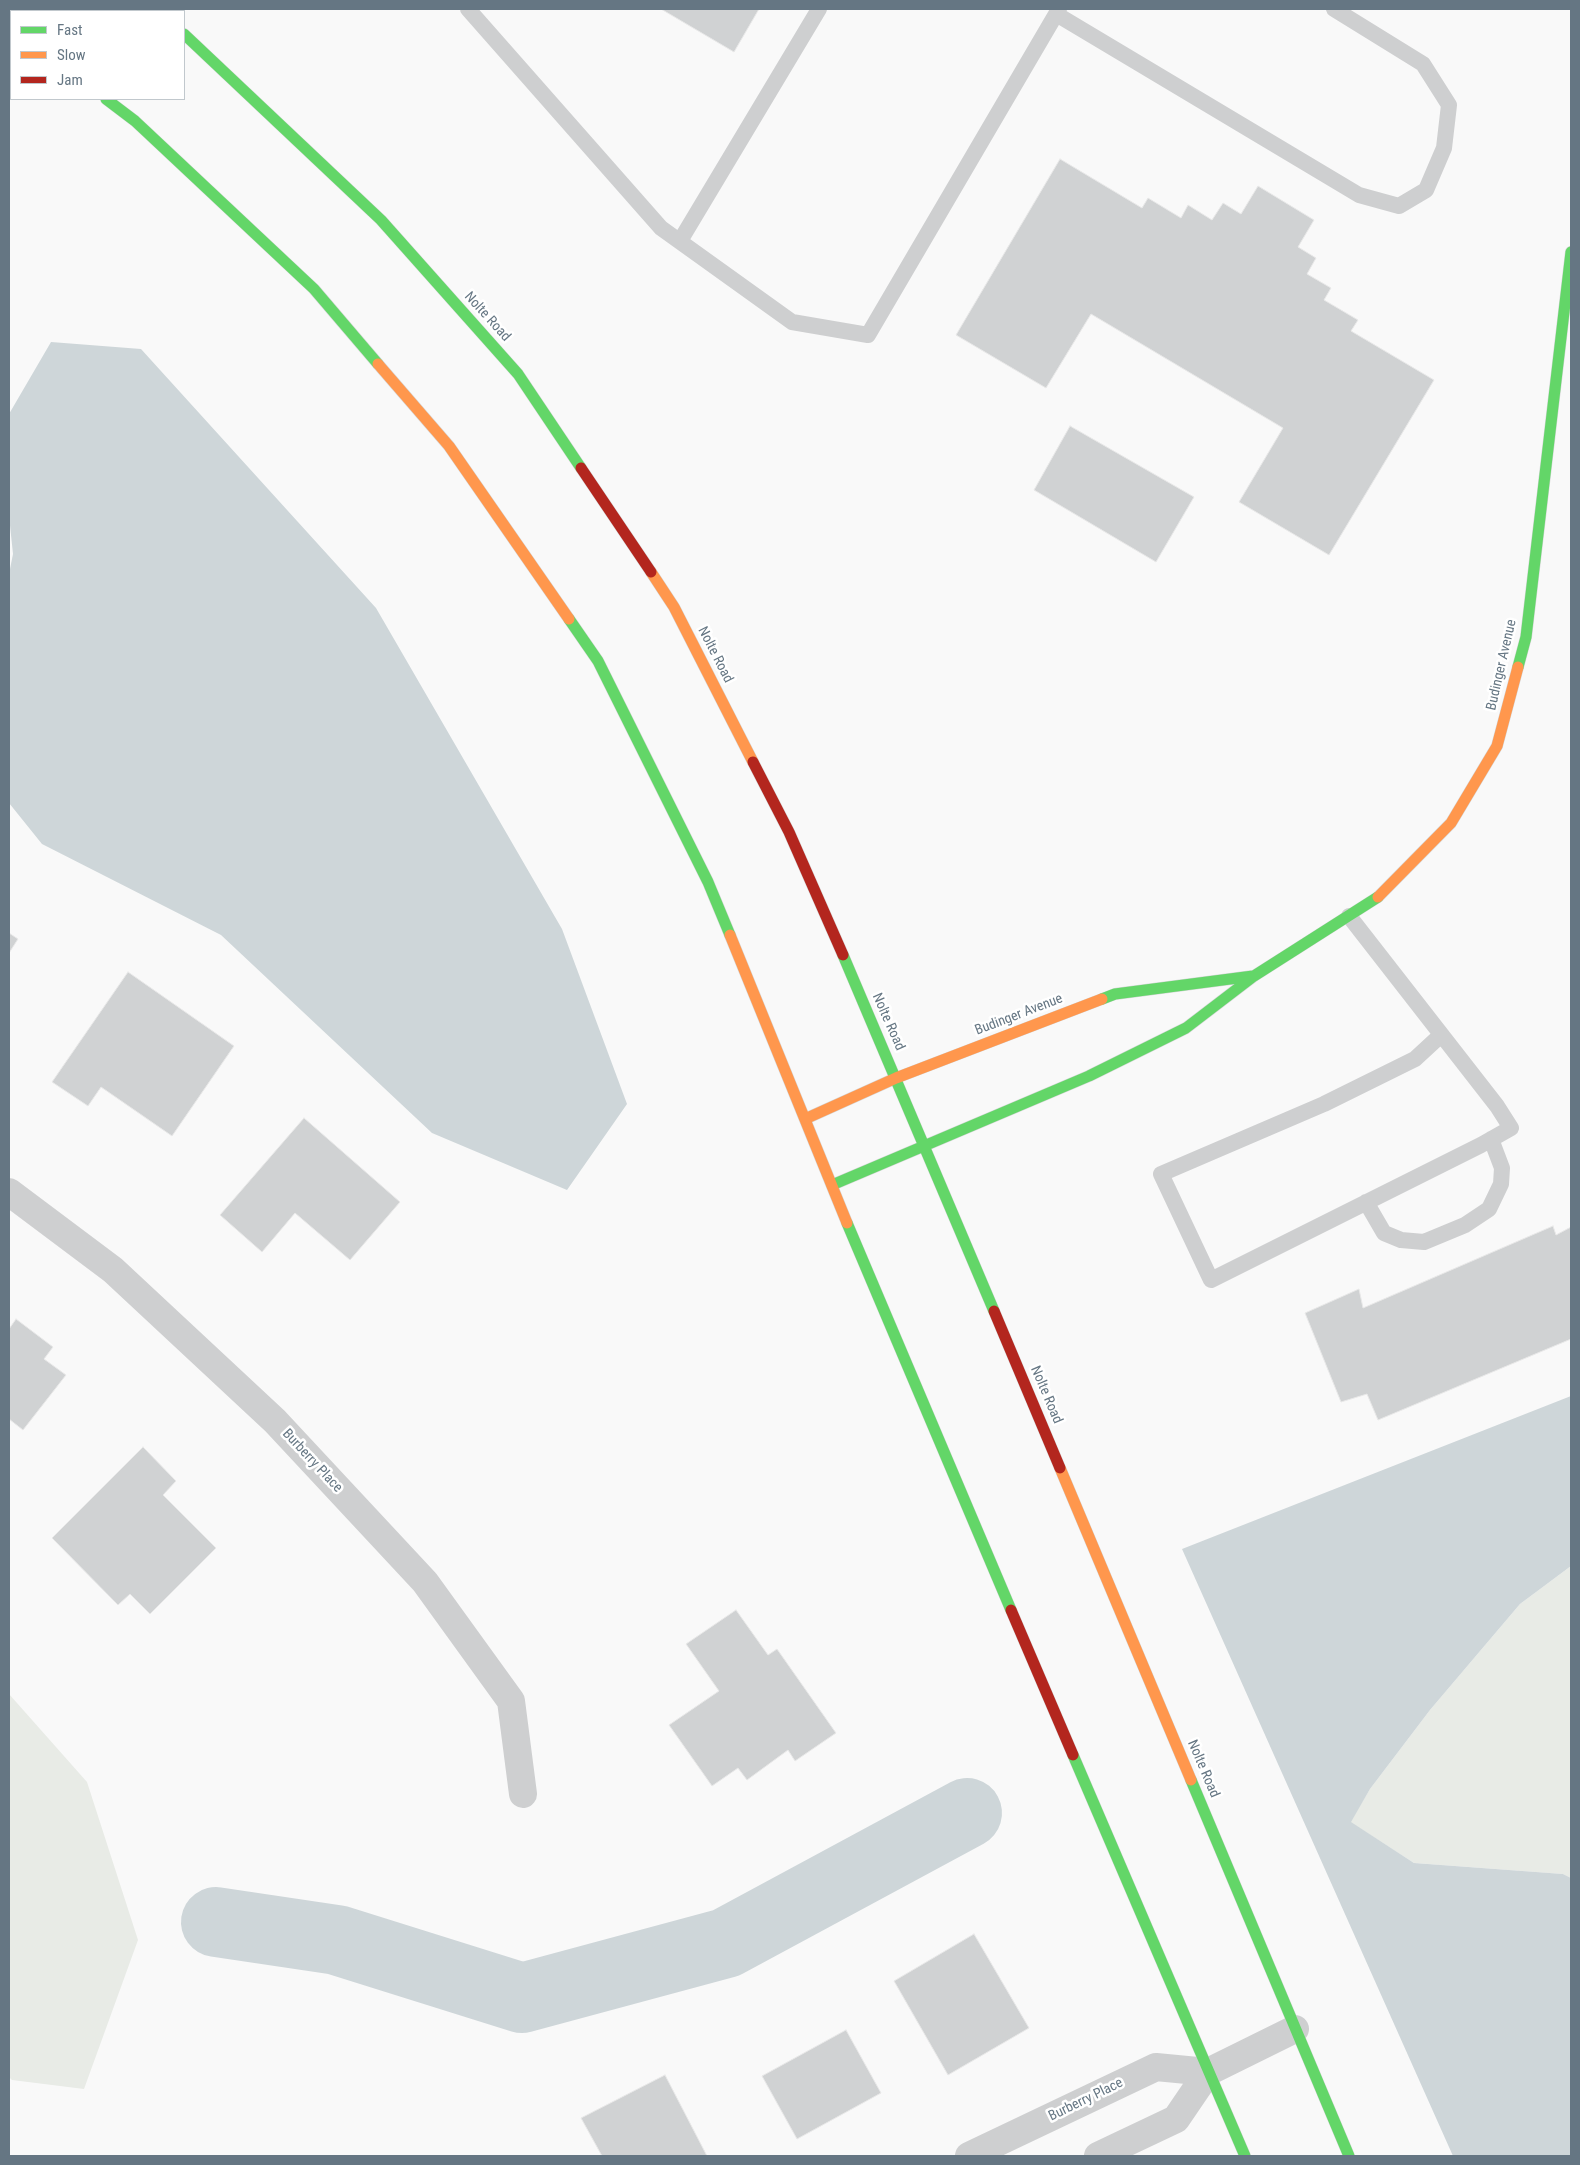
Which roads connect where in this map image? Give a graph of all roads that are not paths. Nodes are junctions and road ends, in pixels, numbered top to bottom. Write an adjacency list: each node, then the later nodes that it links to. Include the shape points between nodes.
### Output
1 (468, 9): 7 (lane, via 661,228)
2 (819, 9): 7 (lane)
3 (1334, 9): 4 (lane, via 1423,64 1449,106 1444,148 1426,190 1398,206 1359,195)
4 (1058, 12): 7 (lane, via 868,335 792,322)
5 (185, 35): 12 (street, Nolte Road, via 381,220 518,374 674,607 789,832)
6 (107, 100): 13 (street, via 135,120 314,289 449,446 598,661 708,882)
7 (680, 241)
8 (1571, 252): 9 (street, Budinger Avenue, via 1526,637 1497,746 1451,823 1382,894)
9 (1349, 916): 10 (street, Budinger Avenue); 11 (lane)
10 (1254, 976): 12 (street, Budinger Avenue, via 1115,994); 15 (street, Budinger Avenue, via 1186,1028 1089,1076)
11 (1441, 1035): 14 (lane, via 1511,1128); 18 (lane, via 1415,1059 1324,1104 1161,1174 1212,1280)
12 (896, 1078): 13 (street, Budinger Avenue); 15 (street, Nolte Road)
13 (805, 1118): 16 (street)
14 (1491, 1139): 18 (lane); 18 (lane, via 1502,1168 1501,1184 1490,1209 1465,1225 1424,1242 1401,1240 1384,1233)
15 (925, 1146): 16 (street, Budinger Avenue); 20 (street, Nolte Road)
16 (832, 1185): 21 (street)
17 (9, 1192): 19 (street, Burberry Place, via 113,1270 275,1421 426,1582 511,1701)
18 (1366, 1202)
19 (523, 1794)
20 (1295, 2029): 21 (street); 25 (street, Nolte Road)
21 (1208, 2072): 22 (street, Burberry Place, via 1156,2067); 23 (street, via 1176,2118); 24 (street)
22 (969, 2156)
23 (1098, 2156)
24 (1245, 2156)
25 (1349, 2156)

